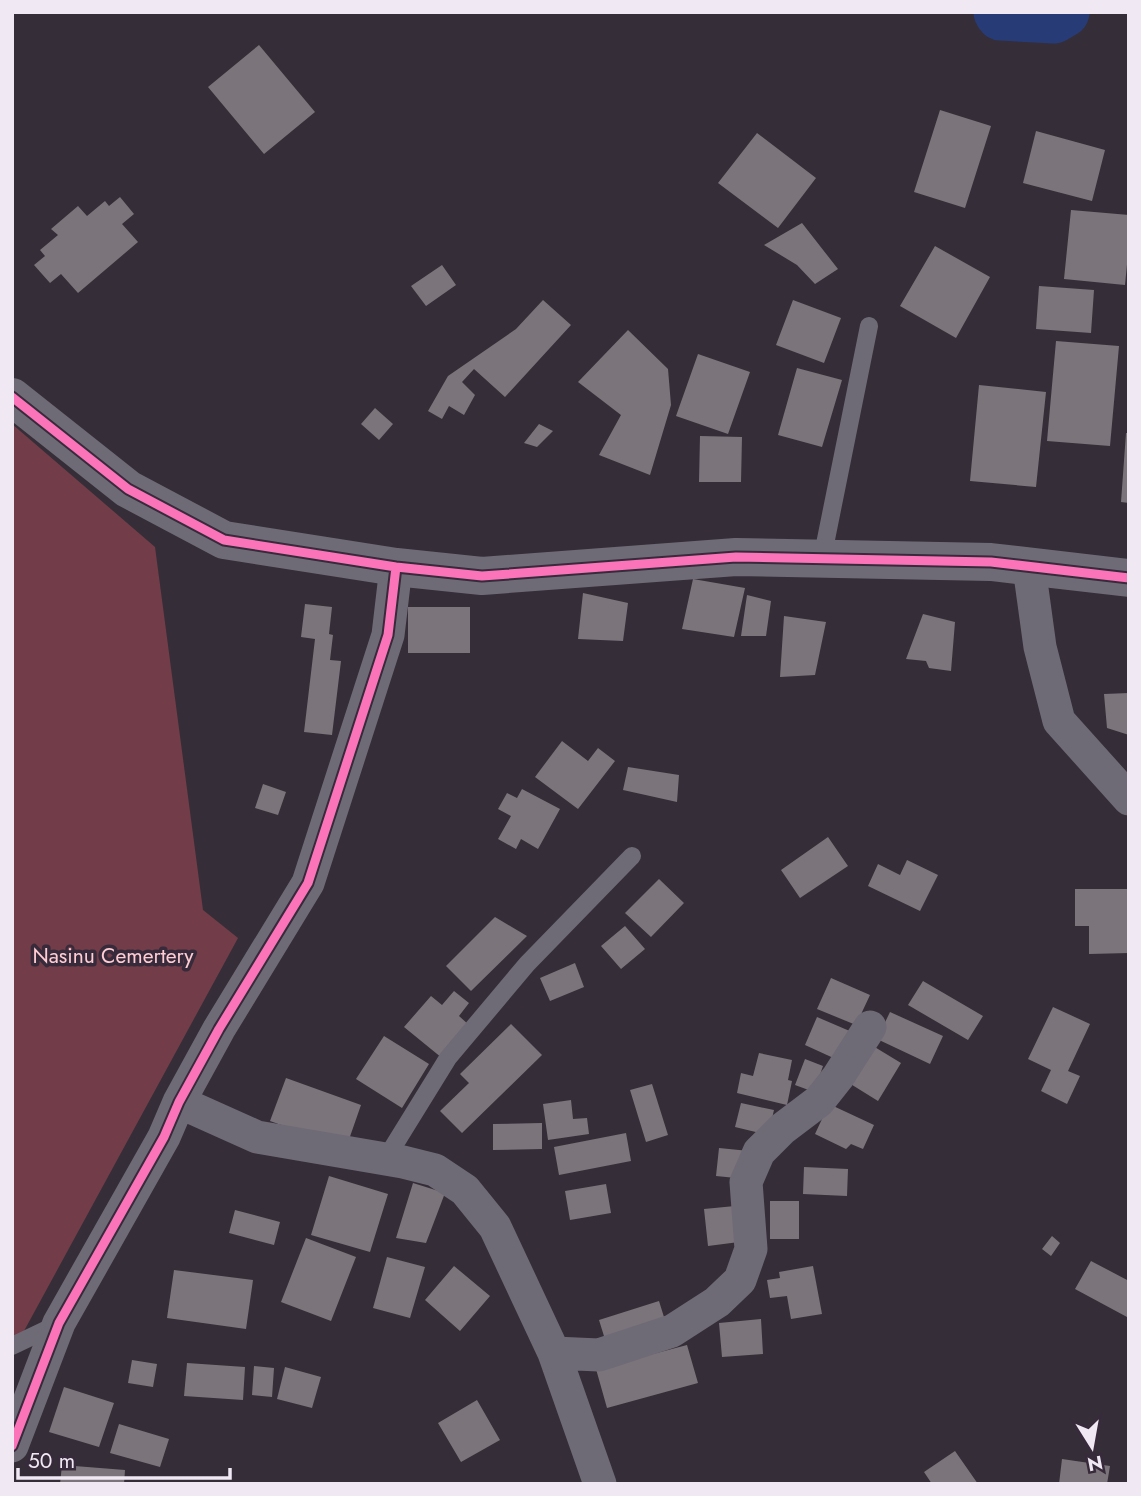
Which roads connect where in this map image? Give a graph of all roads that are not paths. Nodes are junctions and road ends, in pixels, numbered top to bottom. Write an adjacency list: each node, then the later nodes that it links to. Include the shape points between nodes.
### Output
1 (869, 326): 3 (lane)
2 (12, 397): 4 (street, via 128,489 224,540)
3 (822, 559): 4 (street, via 736,558 482,576); 5 (street, via 992,562)
4 (396, 567): 10 (street, via 388,635 308,883)
5 (1029, 567): 6 (street); 7 (street, via 1040,647 1059,722)
6 (1129, 578)
7 (1129, 799)
8 (632, 856): 11 (lane, via 527,964 449,1058)
9 (870, 1027): 14 (street, via 819,1101 759,1152 746,1182 751,1249 740,1280 672,1331 599,1355)
10 (179, 1102): 11 (street, via 257,1137); 12 (street, via 164,1137)
11 (385, 1160): 14 (street, via 435,1170 465,1191 495,1227)
12 (59, 1323): 13 (lane); 15 (street)
13 (12, 1346)
14 (554, 1353): 16 (street)
15 (12, 1446)
16 (600, 1484)

